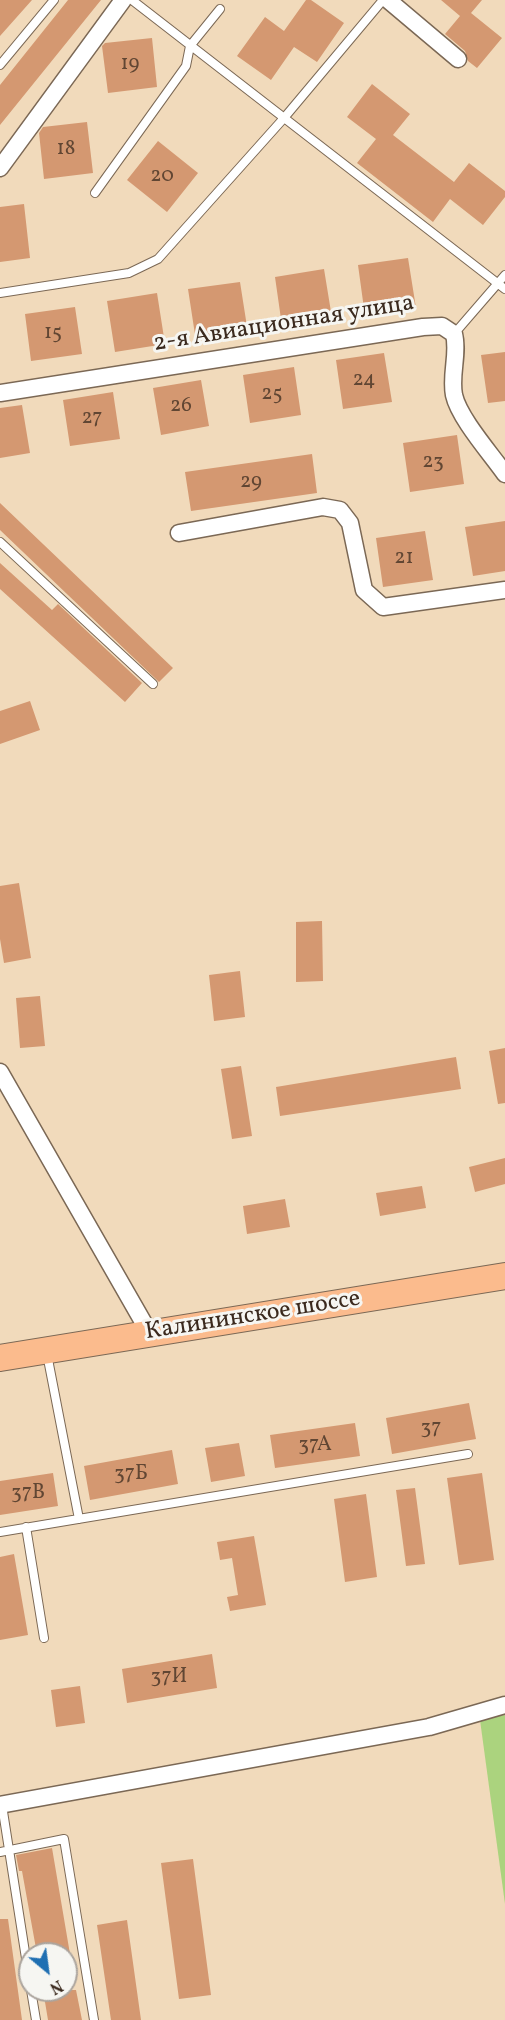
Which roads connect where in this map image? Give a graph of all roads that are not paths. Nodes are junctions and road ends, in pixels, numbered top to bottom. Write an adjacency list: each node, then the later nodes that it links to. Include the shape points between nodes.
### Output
1 (54, 0): 9 (lane)
2 (123, 0): 11 (street)
3 (132, 0): 7 (lane)
4 (383, 0): 10 (lane)
5 (387, 0): 8 (street)
6 (220, 9): 7 (lane)
7 (190, 46): 10 (lane); 12 (lane, via 186,66)
8 (458, 59)
9 (0, 65)
10 (284, 118): 15 (lane); 17 (lane, via 158,260 129,273)
11 (0, 168)
12 (95, 193)
13 (505, 270): 15 (lane)
14 (505, 275): 15 (lane)
15 (497, 283): 16 (lane); 18 (lane)
16 (505, 289)
17 (0, 293)
18 (454, 334): 19 (street, 2-я Авиационная улица, via 442,327 423,327); 20 (street, via 458,346 454,395 463,415)
19 (0, 393)
20 (505, 474)
21 (179, 533): 23 (street, via 323,507 340,510 350,523 364,590 383,606)
22 (0, 542): 24 (lane)
23 (505, 590)
24 (153, 684)
25 (0, 1072): 27 (street)
26 (505, 1276): 27 (main road, Калининское шоссе)
27 (150, 1334): 28 (main road, Калининское шоссе)
28 (46, 1351): 29 (main road, Калининское шоссе); 31 (lane)
29 (0, 1358)
30 (468, 1455): 31 (lane)
31 (79, 1519): 32 (lane)
32 (26, 1527): 33 (lane); 34 (lane)
33 (0, 1532)
34 (44, 1638)
35 (505, 1706): 36 (street, via 429,1727)
36 (1, 1805): 37 (lane)
37 (4, 1852): 38 (lane); 41 (lane, via 64,1839)
38 (22, 1942)
39 (33, 2002): 40 (lane)
40 (36, 2020)
41 (94, 2020)

